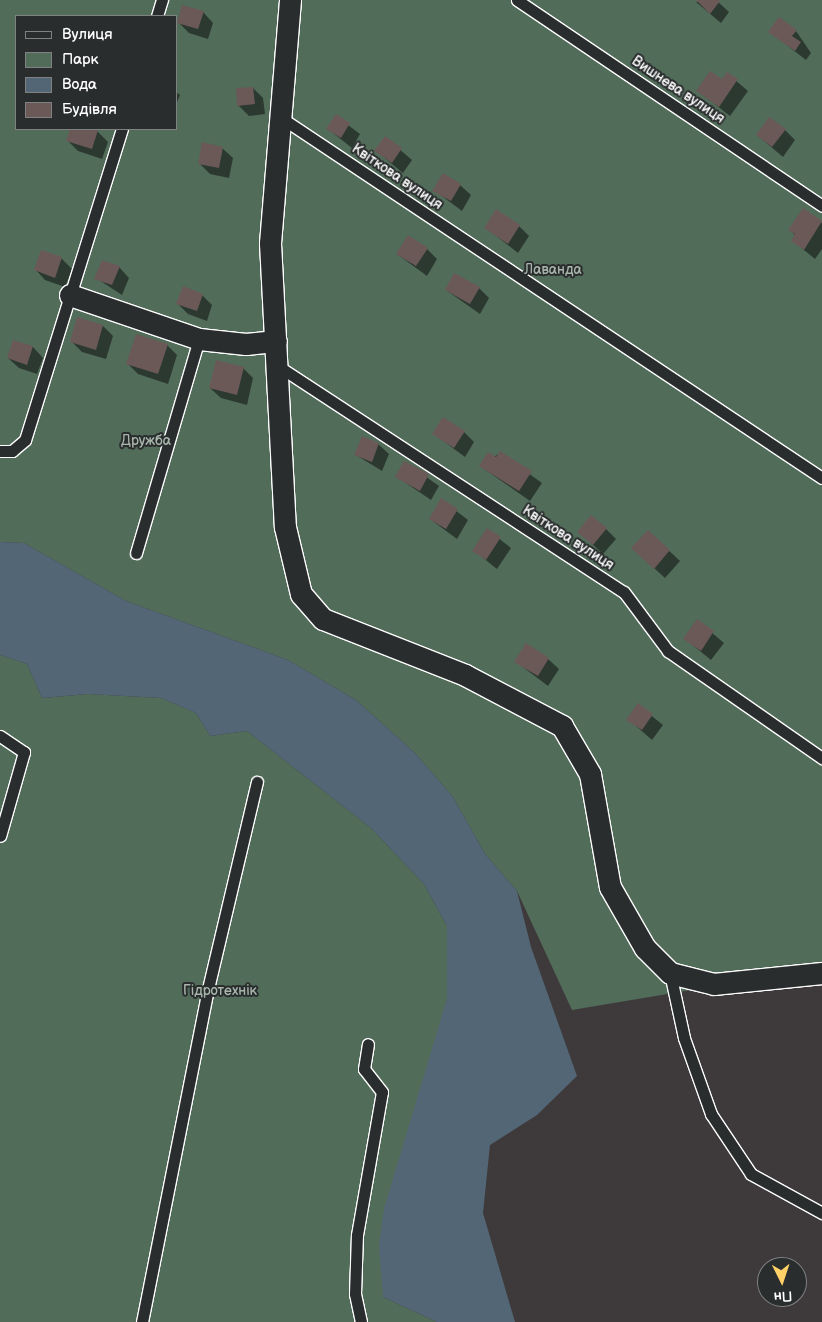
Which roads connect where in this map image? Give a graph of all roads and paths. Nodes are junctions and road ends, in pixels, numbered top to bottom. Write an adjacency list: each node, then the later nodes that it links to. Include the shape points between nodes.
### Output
1 (162, 0): 4 (lane)
2 (290, 0): 5 (street)
3 (517, 0): 7 (lane, Вишнева вулиця)
4 (157, 15)
5 (280, 117): 10 (street, via 270,243); 13 (lane, Квіткова вулиця)
6 (122, 130): 8 (lane)
7 (822, 206)
8 (70, 295): 9 (street); 12 (lane, via 24,440 12,451)
9 (200, 338): 10 (street, via 246,344); 14 (lane)
10 (276, 341): 11 (street)
11 (278, 366): 16 (lane, Квіткова вулиця, via 624,592 668,651); 19 (street, via 285,527 300,594 322,619 465,676 562,726 590,774 610,887 646,948)
12 (0, 451)
13 (822, 478)
14 (136, 553)
15 (0, 736): 18 (lane, via 24,752)
16 (822, 758)
17 (258, 782): 23 (lane, via 207,993)
18 (0, 836)
19 (670, 973): 20 (street, via 714,984); 22 (lane, via 684,1038 711,1114 751,1174)
20 (822, 973)
21 (368, 1044): 24 (lane, via 364,1068 382,1092 357,1235 355,1294)
22 (822, 1213)
23 (142, 1322)
24 (361, 1322)

